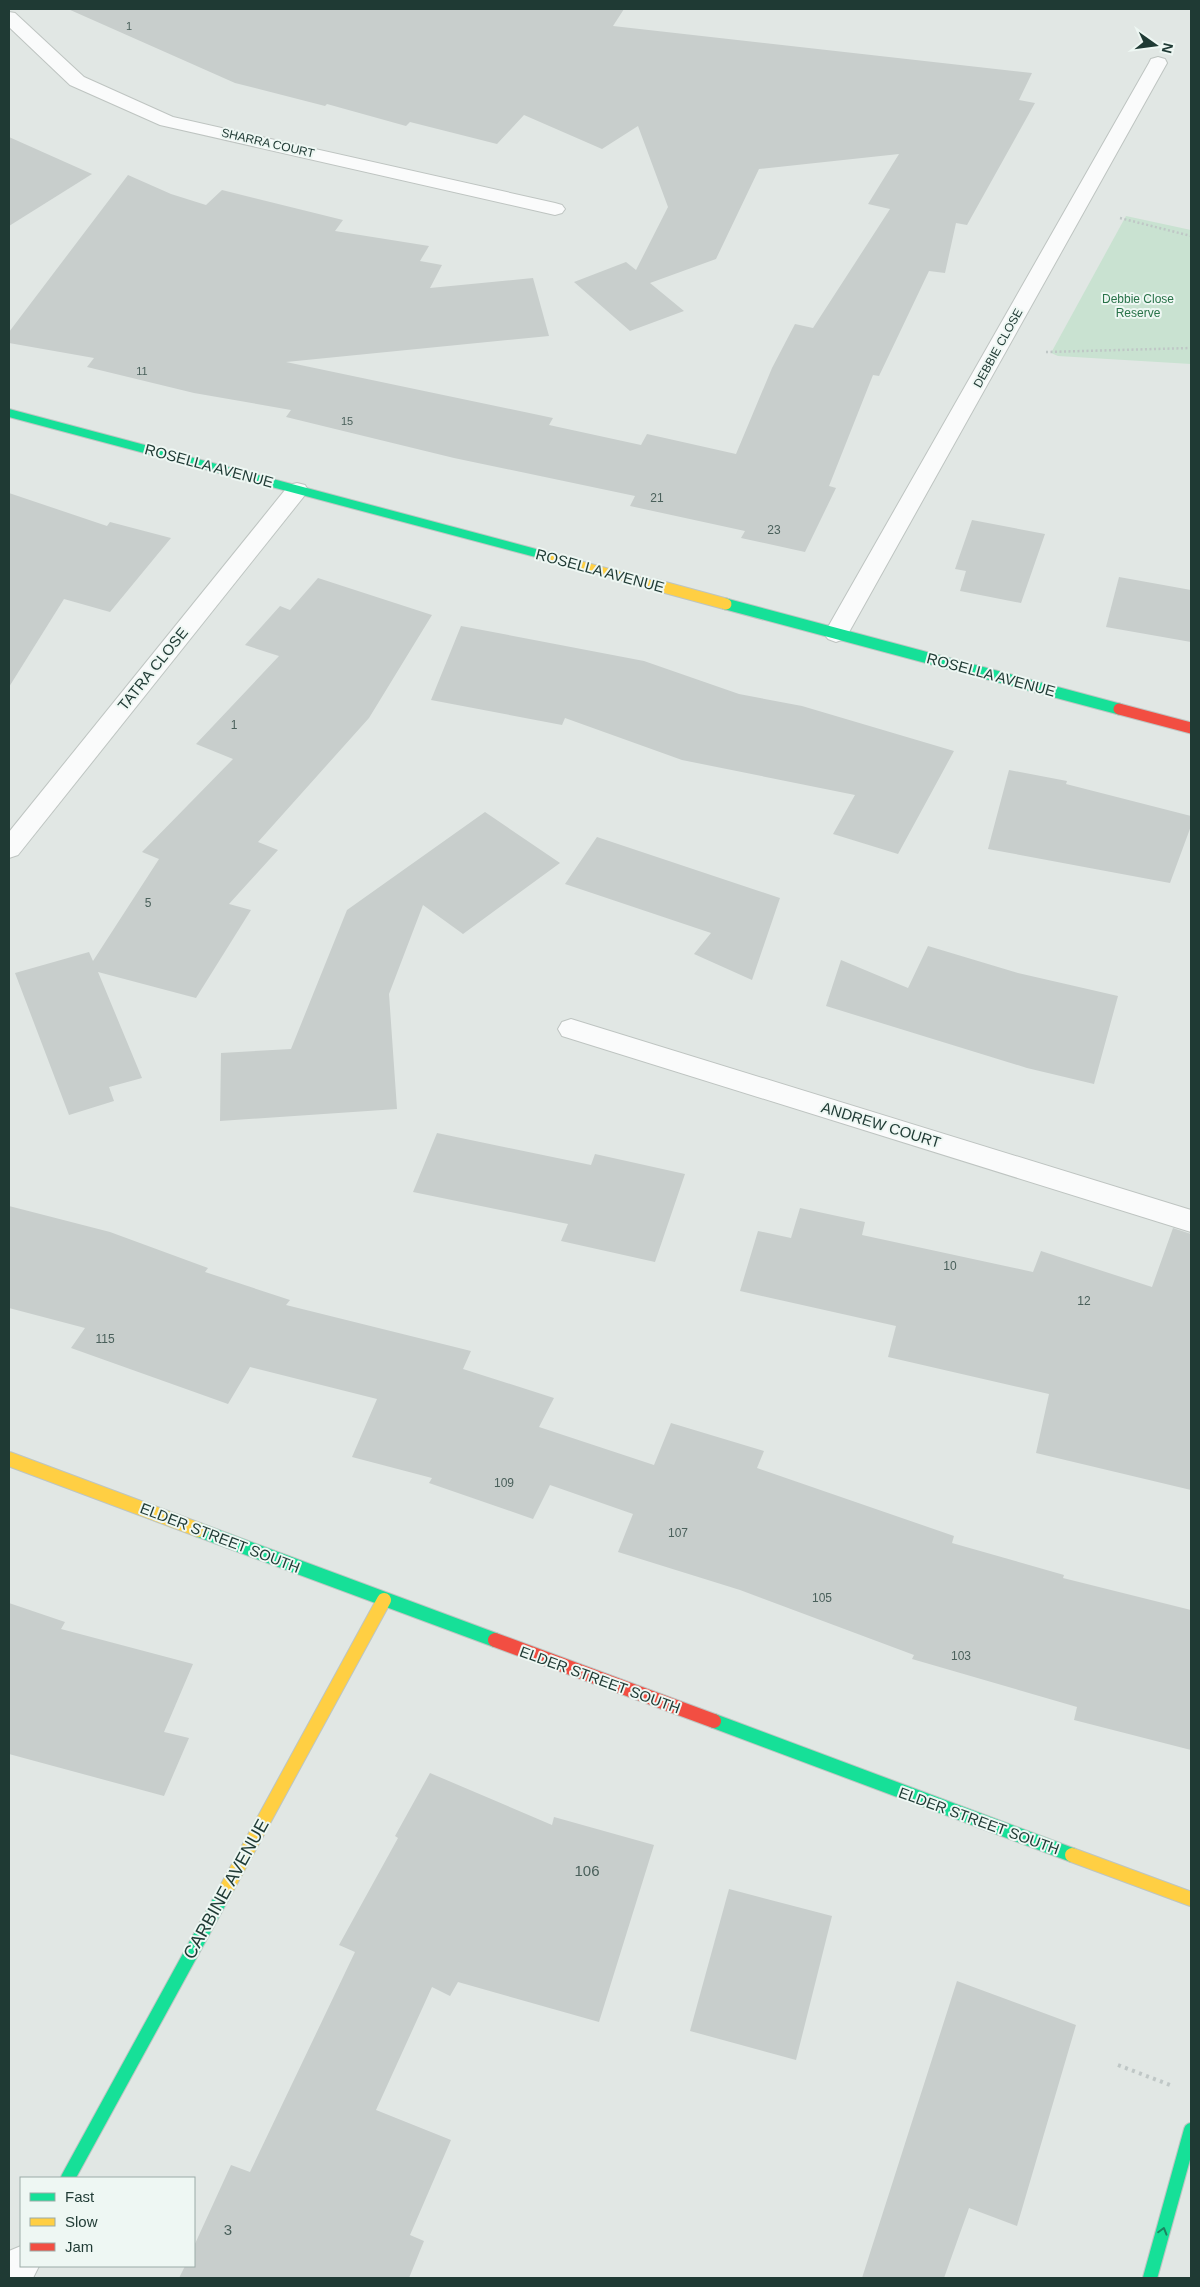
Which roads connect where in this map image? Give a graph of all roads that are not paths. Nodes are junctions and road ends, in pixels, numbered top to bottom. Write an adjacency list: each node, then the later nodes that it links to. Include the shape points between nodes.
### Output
1 (9, 17): 3 (street, SHARRA COURT, via 77,81 167,120)
2 (1158, 63): 6 (street, DEBBIE CLOSE)
3 (555, 209)
4 (9, 413): 5 (street, ROSELLA AVENUE)
5 (297, 490): 6 (street, ROSELLA AVENUE); 8 (street, TATRA CLOSE)
6 (836, 634): 7 (street, ROSELLA AVENUE)
7 (1191, 728)
8 (9, 849)
9 (571, 1029): 10 (street, ANDREW COURT)
10 (1191, 1221)
11 (9, 1459): 12 (street, ELDER STREET SOUTH)
12 (384, 1600): 13 (street, ELDER STREET SOUTH); 15 (street, CARBINE AVENUE)
13 (1191, 1900)
14 (1191, 2130): 18 (street, one-way to 14)
15 (69, 2177)
16 (20, 2266): 17 (street)
17 (14, 2278)
18 (1150, 2278)

